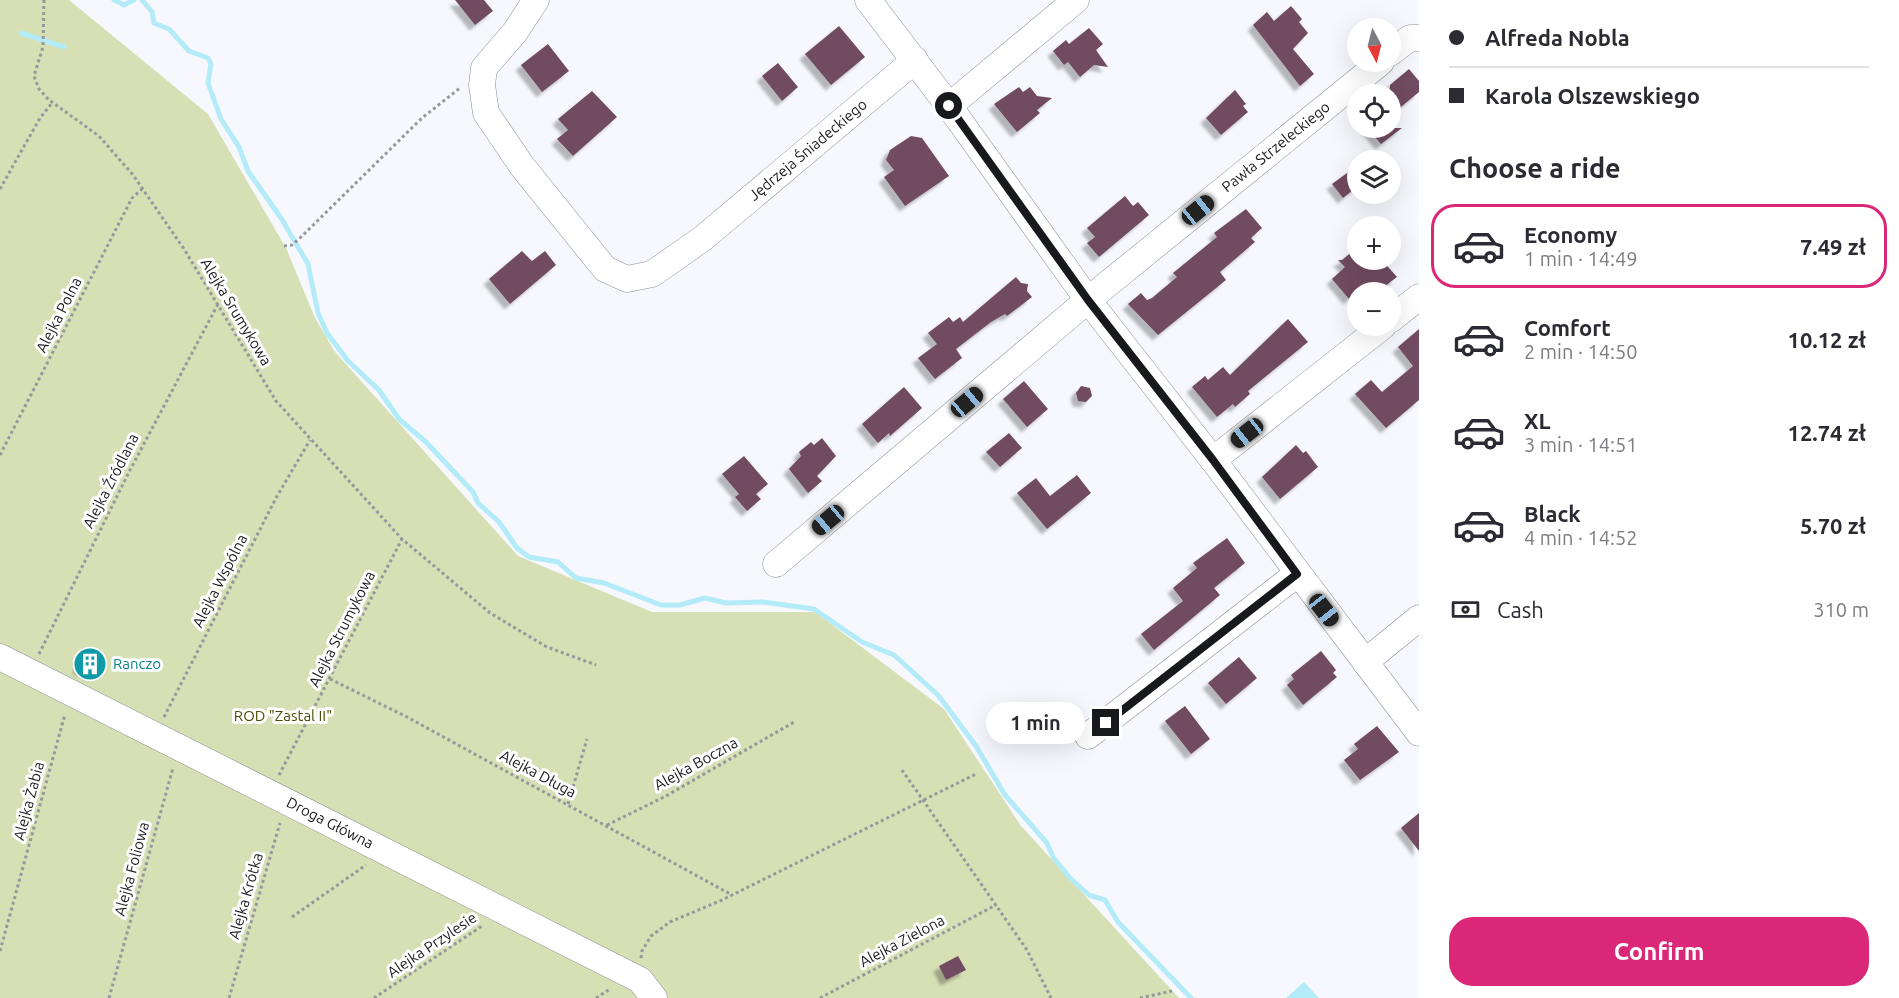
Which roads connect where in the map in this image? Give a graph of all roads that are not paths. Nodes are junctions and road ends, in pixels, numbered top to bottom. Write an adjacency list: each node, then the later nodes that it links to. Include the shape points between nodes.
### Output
1 (536, 0): 6 (street, Jędrzeja Śniadeckiego, via 484,68 486,113 522,166 605,269 627,279 652,274 702,239)
2 (868, 0): 6 (street)
3 (1077, 0): 8 (street)
4 (1419, 38): 5 (street, via 1410,38)
5 (1401, 45)
6 (915, 60): 8 (street)
7 (1368, 72): 10 (street, Pawła Strzeleckiego)
8 (949, 106): 10 (street)
9 (1419, 297): 11 (street)
10 (1088, 300): 13 (street); 14 (street, Pawła Strzeleckiego)
11 (1401, 311)
12 (1370, 336): 13 (street)
13 (1213, 460): 15 (street)
14 (776, 564)
15 (1297, 574): 18 (street); 20 (street)
16 (1419, 618): 18 (street)
17 (0, 657): 21 (street, Droga Główna, via 504,911)
18 (1365, 662): 19 (street)
19 (1419, 733)
20 (1088, 736)
21 (647, 989)

